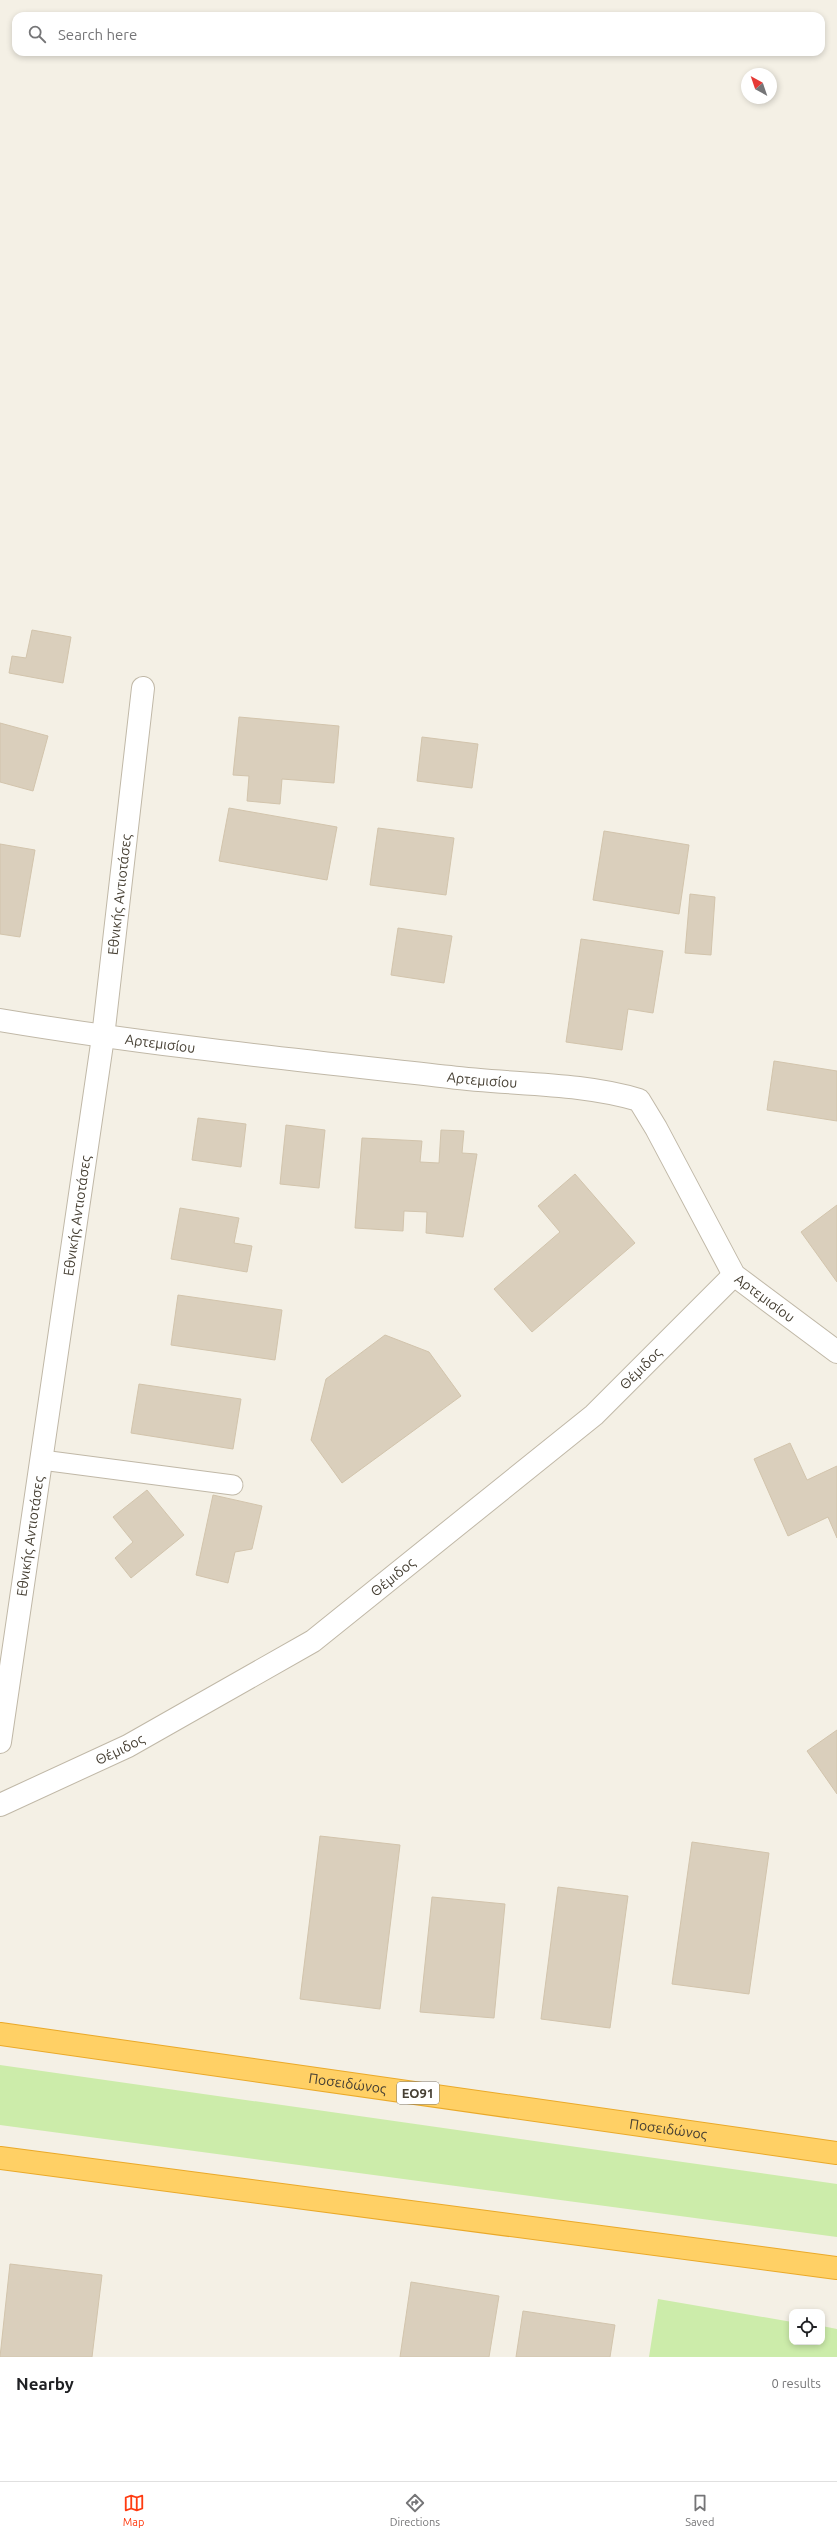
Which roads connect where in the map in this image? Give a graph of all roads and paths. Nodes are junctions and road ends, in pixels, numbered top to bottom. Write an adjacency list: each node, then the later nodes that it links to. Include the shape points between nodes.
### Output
1 (143, 688): 3 (street, Εθνικής Αντιοτάσες)
2 (0, 1020): 3 (street, Αρτεμισίου)
3 (103, 1037): 4 (street, Αρτεμισίου, via 494,1083 610,1091 639,1100); 6 (street, Εθνικής Αντιοτάσες)
4 (734, 1274): 5 (street, Αρτεμισίου); 9 (street, Θέμιδος, via 594,1415 313,1641 128,1746)
5 (837, 1352)
6 (42, 1460): 7 (lane); 8 (street, Εθνικής Αντιοτάσες)
7 (233, 1485)
8 (0, 1742)
9 (0, 1805)
10 (0, 2034): 11 (highway, Ποσειδώνος / ΕΟ91)
11 (837, 2153)
12 (0, 2158): 13 (highway)
13 (837, 2268)

